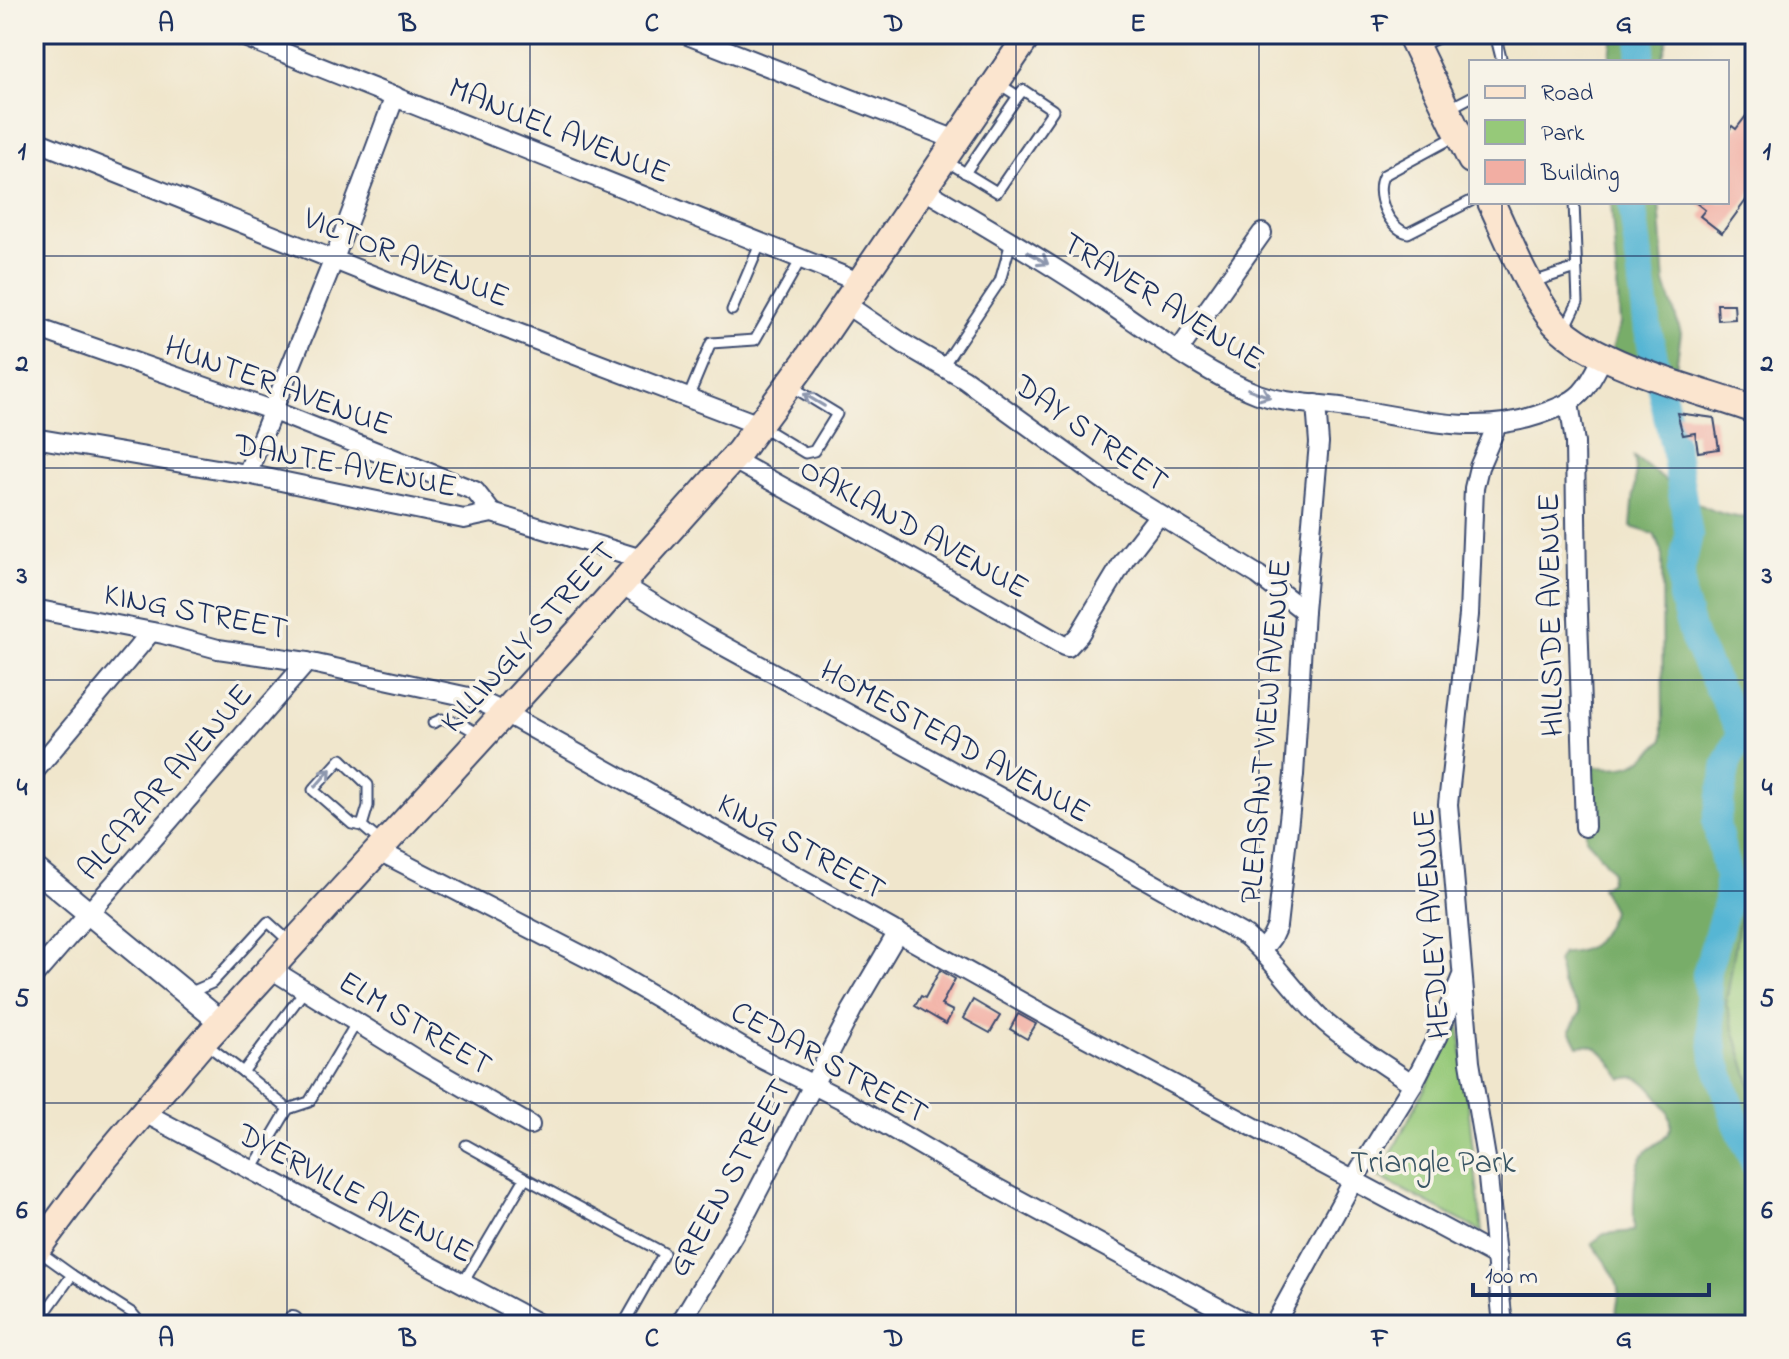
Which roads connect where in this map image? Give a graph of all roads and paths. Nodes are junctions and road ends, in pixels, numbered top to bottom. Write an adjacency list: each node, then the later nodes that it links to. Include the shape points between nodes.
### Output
1 (237, 34): 9 (street, MANUEL AVENUE)
2 (685, 34): 15 (street)
3 (1029, 34): 8 (main road, KILLINGLY STREET)
4 (1446, 34): 6 (lane)
5 (1495, 34): 7 (lane)
6 (1414, 41): 11 (main road)
7 (1502, 60)
8 (1007, 89): 15 (main road, KILLINGLY STREET); 15 (lane, via 1023,90 1053,110 997,192)
9 (395, 96): 21 (street, MANUEL AVENUE); 24 (street)
10 (1469, 98): 11 (lane)
11 (1447, 109): 12 (main road)
12 (1459, 135): 14 (main road); 17 (lane, via 1384,175 1379,193 1392,224 1408,233)
13 (34, 140): 24 (street, VICTOR AVENUE)
14 (1469, 156)
15 (955, 157): 16 (main road, KILLINGLY STREET)
16 (923, 189): 22 (street, TRAVER AVENUE); 27 (main road, KILLINGLY STREET)
17 (1469, 202)
18 (1492, 204): 26 (main road)
19 (1574, 204): 25 (lane)
20 (1262, 233): 31 (street)
21 (761, 242): 23 (street, MANUEL AVENUE); 28 (lane)
22 (1011, 242): 31 (street, TRAVER AVENUE, one-way to 31); 33 (lane, via 1000,281)
23 (801, 258): 27 (street, MANUEL AVENUE); 35 (lane, via 755,340 711,343)
24 (334, 259): 35 (street, VICTOR AVENUE); 38 (street)
25 (1576, 268): 26 (lane); 30 (lane, via 1578,302)
26 (1530, 283): 30 (main road)
27 (852, 293): 33 (street, DAY STREET, via 904,344); 34 (main road, KILLINGLY STREET)
28 (732, 310)
29 (34, 327): 38 (street, HUNTER AVENUE)
30 (1563, 332): 32 (main road)
31 (1179, 350): 37 (street, TRAVER AVENUE, one-way to 37, via 1257,393)
32 (1611, 360): 36 (street, TRAVER AVENUE); 39 (main road)
33 (943, 366): 46 (street, DAY STREET)
34 (788, 385): 40 (main road, KILLINGLY STREET); 40 (lane, one-way to 34, via 805,453 814,451 837,414)
35 (688, 398): 40 (street, VICTOR AVENUE)
36 (1569, 402): 41 (street, TRAVER AVENUE); 58 (street, HILLSIDE AVENUE, via 1575,443)
37 (1316, 404): 41 (street, TRAVER AVENUE, via 1472,427); 50 (street, PLEASANT VIEW AVENUE, via 1319,443)
38 (271, 410): 44 (street); 45 (street, HUNTER AVENUE, via 475,491)
39 (1755, 410)
40 (759, 425): 43 (main road, KILLINGLY STREET)
41 (1497, 425): 66 (street, HEDLEY AVENUE, via 1474,488 1469,615 1448,804)
42 (34, 438): 44 (street, DANTE AVENUE)
43 (732, 459): 46 (street, OAKLAND AVENUE, via 1068,647); 47 (main road, KILLINGLY STREET)
44 (247, 474): 45 (street, DANTE AVENUE, via 464,519)
45 (492, 513): 47 (street, DANTE AVENUE)
46 (1159, 515): 50 (street, DAY STREET, via 1258,575)
47 (642, 559): 48 (main road, KILLINGLY STREET)
48 (621, 584): 53 (main road, KILLINGLY STREET); 64 (street, HOMESTEAD AVENUE, via 717,643 1215,918)
49 (34, 609): 51 (street, KING STREET)
50 (1304, 611): 64 (street, PLEASANT VIEW AVENUE, via 1294,775 1277,926)
51 (151, 632): 52 (street, KING STREET, via 218,649); 56 (street)
52 (307, 662): 53 (street, KING STREET, via 473,698); 61 (street, ALCAZAR AVENUE)
53 (503, 712): 55 (main road, KILLINGLY STREET); 62 (street, KING STREET)
54 (433, 723): 55 (lane, via 460,723)
55 (482, 736): 59 (main road, KILLINGLY STREET)
56 (34, 772)
57 (362, 826): 57 (lane, one-way to 57, via 352,824 313,790 341,759 368,785); 59 (lane)
58 (1585, 827)
59 (382, 848): 63 (main road, KILLINGLY STREET); 74 (street, CEDAR STREET)
60 (34, 868): 61 (street)
61 (88, 914): 67 (street, ALCAZAR AVENUE); 69 (street)
62 (898, 932): 74 (street, GREEN STREET); 82 (street, KING STREET)
63 (293, 944): 65 (main road, KILLINGLY STREET); 69 (lane, via 268,922 212,983)
64 (1262, 950): 75 (street, PLEASANT VIEW AVENUE, via 1326,1023)
65 (271, 969): 68 (street, ELM STREET); 71 (main road, KILLINGLY STREET)
66 (1462, 975): 75 (street); 84 (street, HEDLEY AVENUE)
67 (34, 976)
68 (305, 990): 70 (street, ELM STREET); 73 (lane)
69 (187, 994): 71 (street)
70 (358, 1020): 76 (lane, via 309,1102); 78 (street, ELM STREET)
71 (221, 1022): 72 (main road, KILLINGLY STREET)
72 (203, 1042): 73 (lane); 77 (main road, KILLINGLY STREET)
73 (243, 1072): 76 (lane)
74 (815, 1084): 91 (street, GREEN STREET); 92 (street, CEDAR STREET)
75 (1413, 1084): 82 (street)
76 (288, 1109): 80 (lane)
77 (143, 1112): 80 (street, DYERVILLE AVENUE); 83 (main road, KILLINGLY STREET)
78 (530, 1125)
79 (466, 1145): 81 (lane)
80 (252, 1170): 86 (street, DYERVILLE AVENUE)
81 (525, 1178): 86 (lane); 90 (lane, via 664,1253)
82 (1353, 1181): 84 (street, KING STREET); 93 (street)
83 (35, 1251): 85 (lane)
84 (1497, 1257): 94 (street, HEDLEY AVENUE)
85 (72, 1275): 87 (lane); 88 (lane)
86 (463, 1283): 89 (street, DYERVILLE AVENUE, via 515,1317)
87 (36, 1325)
88 (142, 1325)
89 (541, 1325)
90 (623, 1325)
91 (679, 1325)
92 (1250, 1325)
93 (1274, 1325)
94 (1503, 1325)

